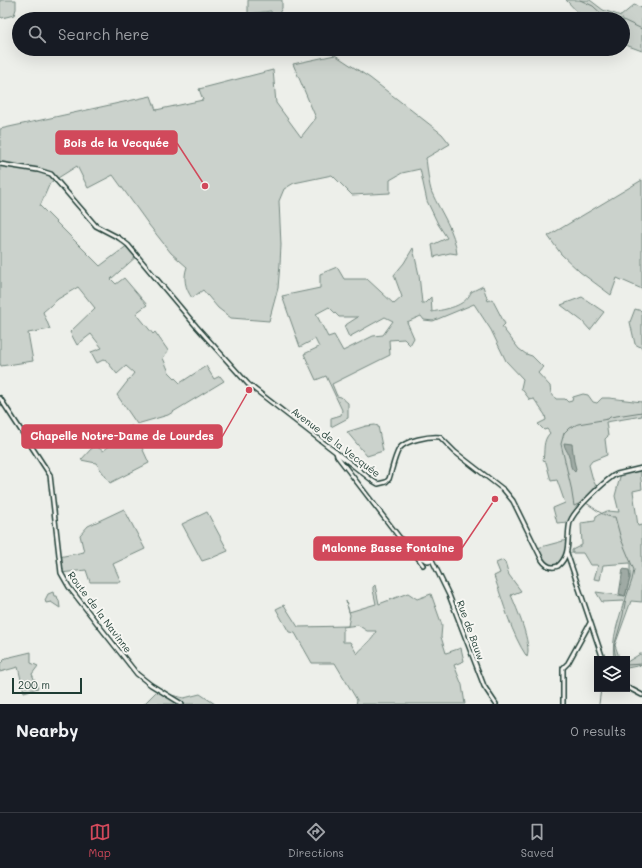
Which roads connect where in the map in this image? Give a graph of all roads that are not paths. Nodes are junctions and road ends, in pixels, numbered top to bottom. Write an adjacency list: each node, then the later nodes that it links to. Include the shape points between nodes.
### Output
1 (0, 164): 3 (street, Avenue de la Vecquée, via 45,171 56,178 96,226 128,245 244,380)
2 (0, 398): 14 (street, Route de la Navinne, via 50,475 61,573 137,674)
3 (336, 452): 5 (street); 6 (street, Avenue de la Vecquée, via 373,481 383,484 389,479 397,453 402,446 434,436 440,437 504,490 513,501 545,565 558,566)
4 (642, 468): 6 (street, via 613,476 574,514 570,522)
5 (406, 546): 7 (street); 8 (street)
6 (567, 553): 10 (street)
7 (416, 555): 8 (street, via 428,561); 9 (street)
8 (432, 560): 15 (street, Rue de Bauw, via 449,595 484,686)
9 (423, 565)
10 (590, 623): 11 (street); 16 (street, via 563,668)
11 (602, 656)
12 (630, 689): 13 (street)
13 (642, 695)
14 (182, 704)
15 (496, 704)
16 (563, 704)

